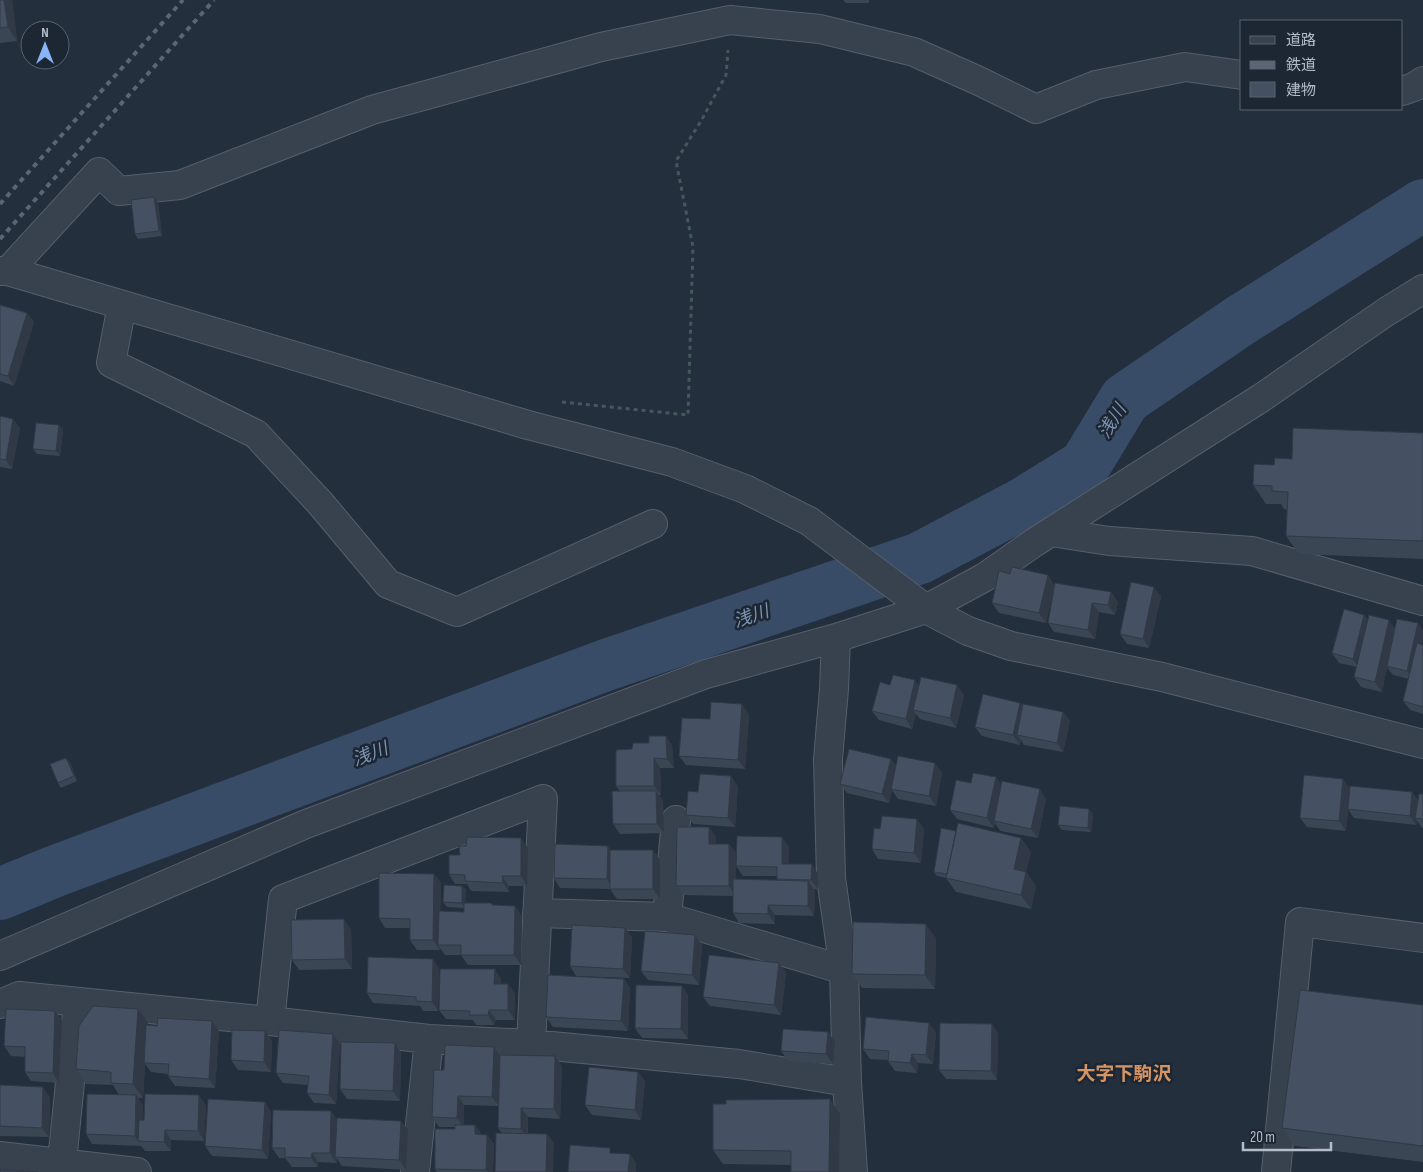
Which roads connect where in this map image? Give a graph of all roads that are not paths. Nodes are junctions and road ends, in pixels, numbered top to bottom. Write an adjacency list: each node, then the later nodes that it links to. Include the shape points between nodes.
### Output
1 (732, 10): 2 (street, via 914,52 1036,109 1096,85 1185,67); 5 (street, via 372,110 180,185 118,191 99,172)
2 (1240, 75)
3 (1423, 81): 4 (street)
4 (1403, 91)
5 (4, 271): 7 (street)
6 (1423, 290): 9 (street)
7 (122, 304): 8 (street, via 111,362 256,434 321,504 388,584 457,612); 11 (street, via 528,425 672,462 745,489 809,521)
8 (653, 524)
9 (1051, 532): 10 (street, via 1109,541 1252,551); 11 (street, via 985,577)
10 (1423, 601)
11 (919, 604): 12 (street); 13 (street, via 968,631 1011,646 1162,677)
12 (836, 638): 18 (street, via 706,674 306,824); 19 (street, via 828,759 831,878)
13 (1423, 744)
14 (676, 820): 16 (street)
15 (538, 913): 16 (street); 22 (street, via 543,799 284,899); 24 (street)
16 (667, 917): 19 (street)
17 (1423, 938): 31 (street, via 1300,922)
18 (0, 956)
19 (844, 970): 25 (street)
20 (78, 1003): 21 (street, via 19,996); 22 (street); 27 (street)
21 (0, 1004)
22 (270, 1021): 23 (street)
23 (429, 1039): 24 (street); 29 (street)
24 (531, 1044): 25 (street, via 739,1064)
25 (847, 1082): 30 (street)
26 (0, 1156): 27 (street)
27 (61, 1168): 28 (street)
28 (137, 1172)
29 (415, 1172)
30 (853, 1172)
31 (1276, 1172)

